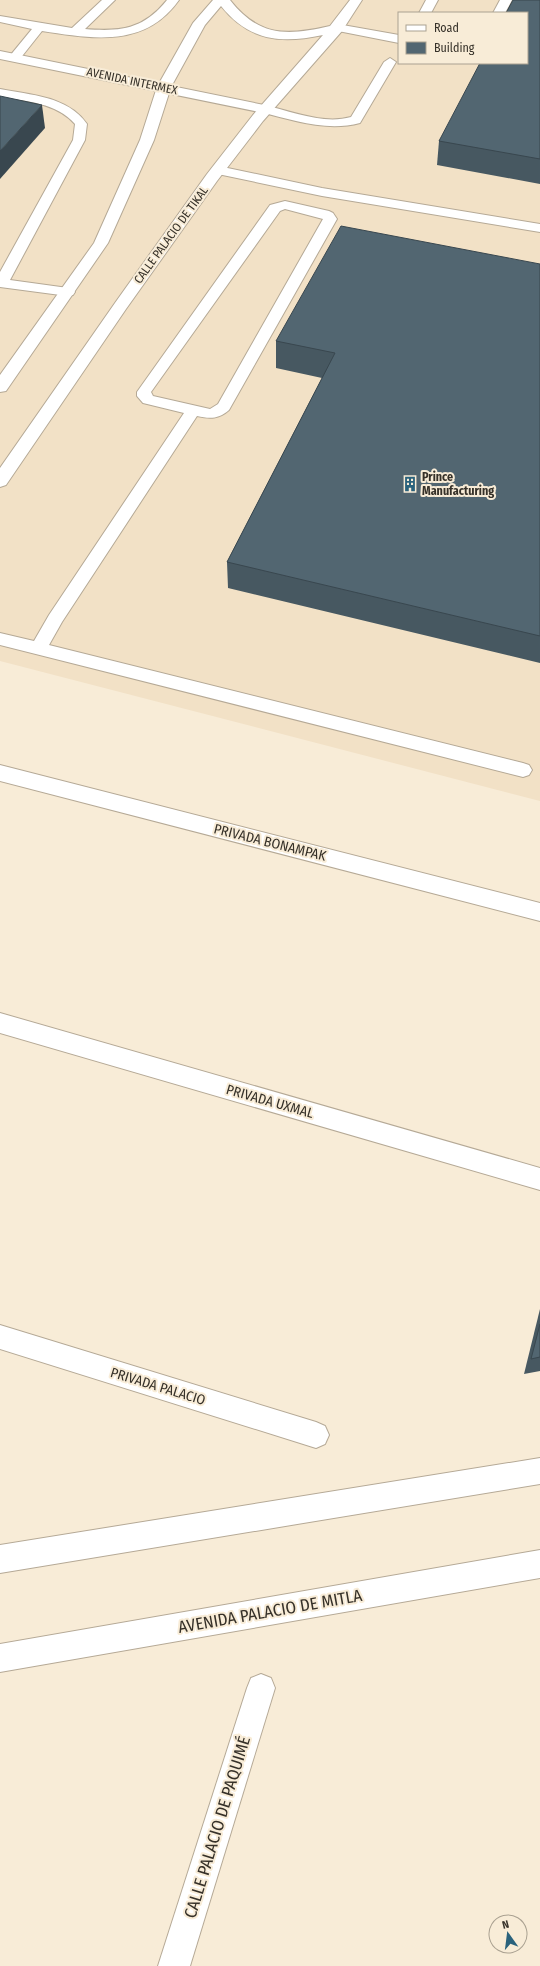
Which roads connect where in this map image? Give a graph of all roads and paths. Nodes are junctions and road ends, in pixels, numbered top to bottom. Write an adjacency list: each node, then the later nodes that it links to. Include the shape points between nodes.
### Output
1 (109, 0): 13 (lane)
2 (173, 0): 13 (lane, via 148,25 131,31)
3 (220, 0): 18 (street, via 199,24)
4 (223, 0): 12 (street, via 251,28 276,35 299,36)
5 (356, 0): 12 (street, CALLE PALACIO DE TIKAL)
6 (432, 0): 8 (lane)
7 (506, 0): 9 (lane)
8 (426, 12)
9 (500, 12)
10 (0, 19): 11 (lane)
11 (40, 26): 13 (lane); 16 (lane)
12 (337, 28): 14 (lane); 20 (street, CALLE PALACIO DE TIKAL)
13 (76, 32)
14 (398, 38)
15 (0, 55): 16 (street, AVENIDA INTERMEX)
16 (16, 57): 18 (street, AVENIDA INTERMEX)
17 (390, 62): 20 (lane, via 356,120 331,123)
18 (164, 87): 20 (street, AVENIDA INTERMEX); 24 (street, via 147,140 101,243)
19 (0, 93): 23 (lane, via 59,106 75,115 81,124 79,140)
20 (264, 109): 21 (street, CALLE PALACIO DE TIKAL)
21 (218, 170): 22 (lane, via 322,192); 27 (street, CALLE PALACIO DE TIKAL, via 102,332)
22 (540, 228)
23 (1, 283): 24 (lane)
24 (68, 292): 25 (street)
25 (0, 387)
26 (193, 410): 26 (lane, via 210,414 224,407 330,219 328,216 285,205 275,208 144,392 148,400); 29 (lane)
27 (0, 481)
28 (0, 639): 29 (lane)
29 (38, 648): 30 (lane)
30 (523, 770)
31 (0, 773): 32 (street, PRIVADA BONAMPAK)
32 (540, 912)
33 (0, 1023): 34 (street, PRIVADA UXMAL)
34 (540, 1179)
35 (0, 1337): 36 (street, PRIVADA PALACIO)
36 (316, 1435)
37 (540, 1471): 38 (street)
38 (0, 1559)
39 (540, 1564): 40 (street, AVENIDA PALACIO DE MITLA)
40 (0, 1658)
41 (261, 1688): 42 (street, CALLE PALACIO DE PAQUIMÉ)
42 (174, 1966)

